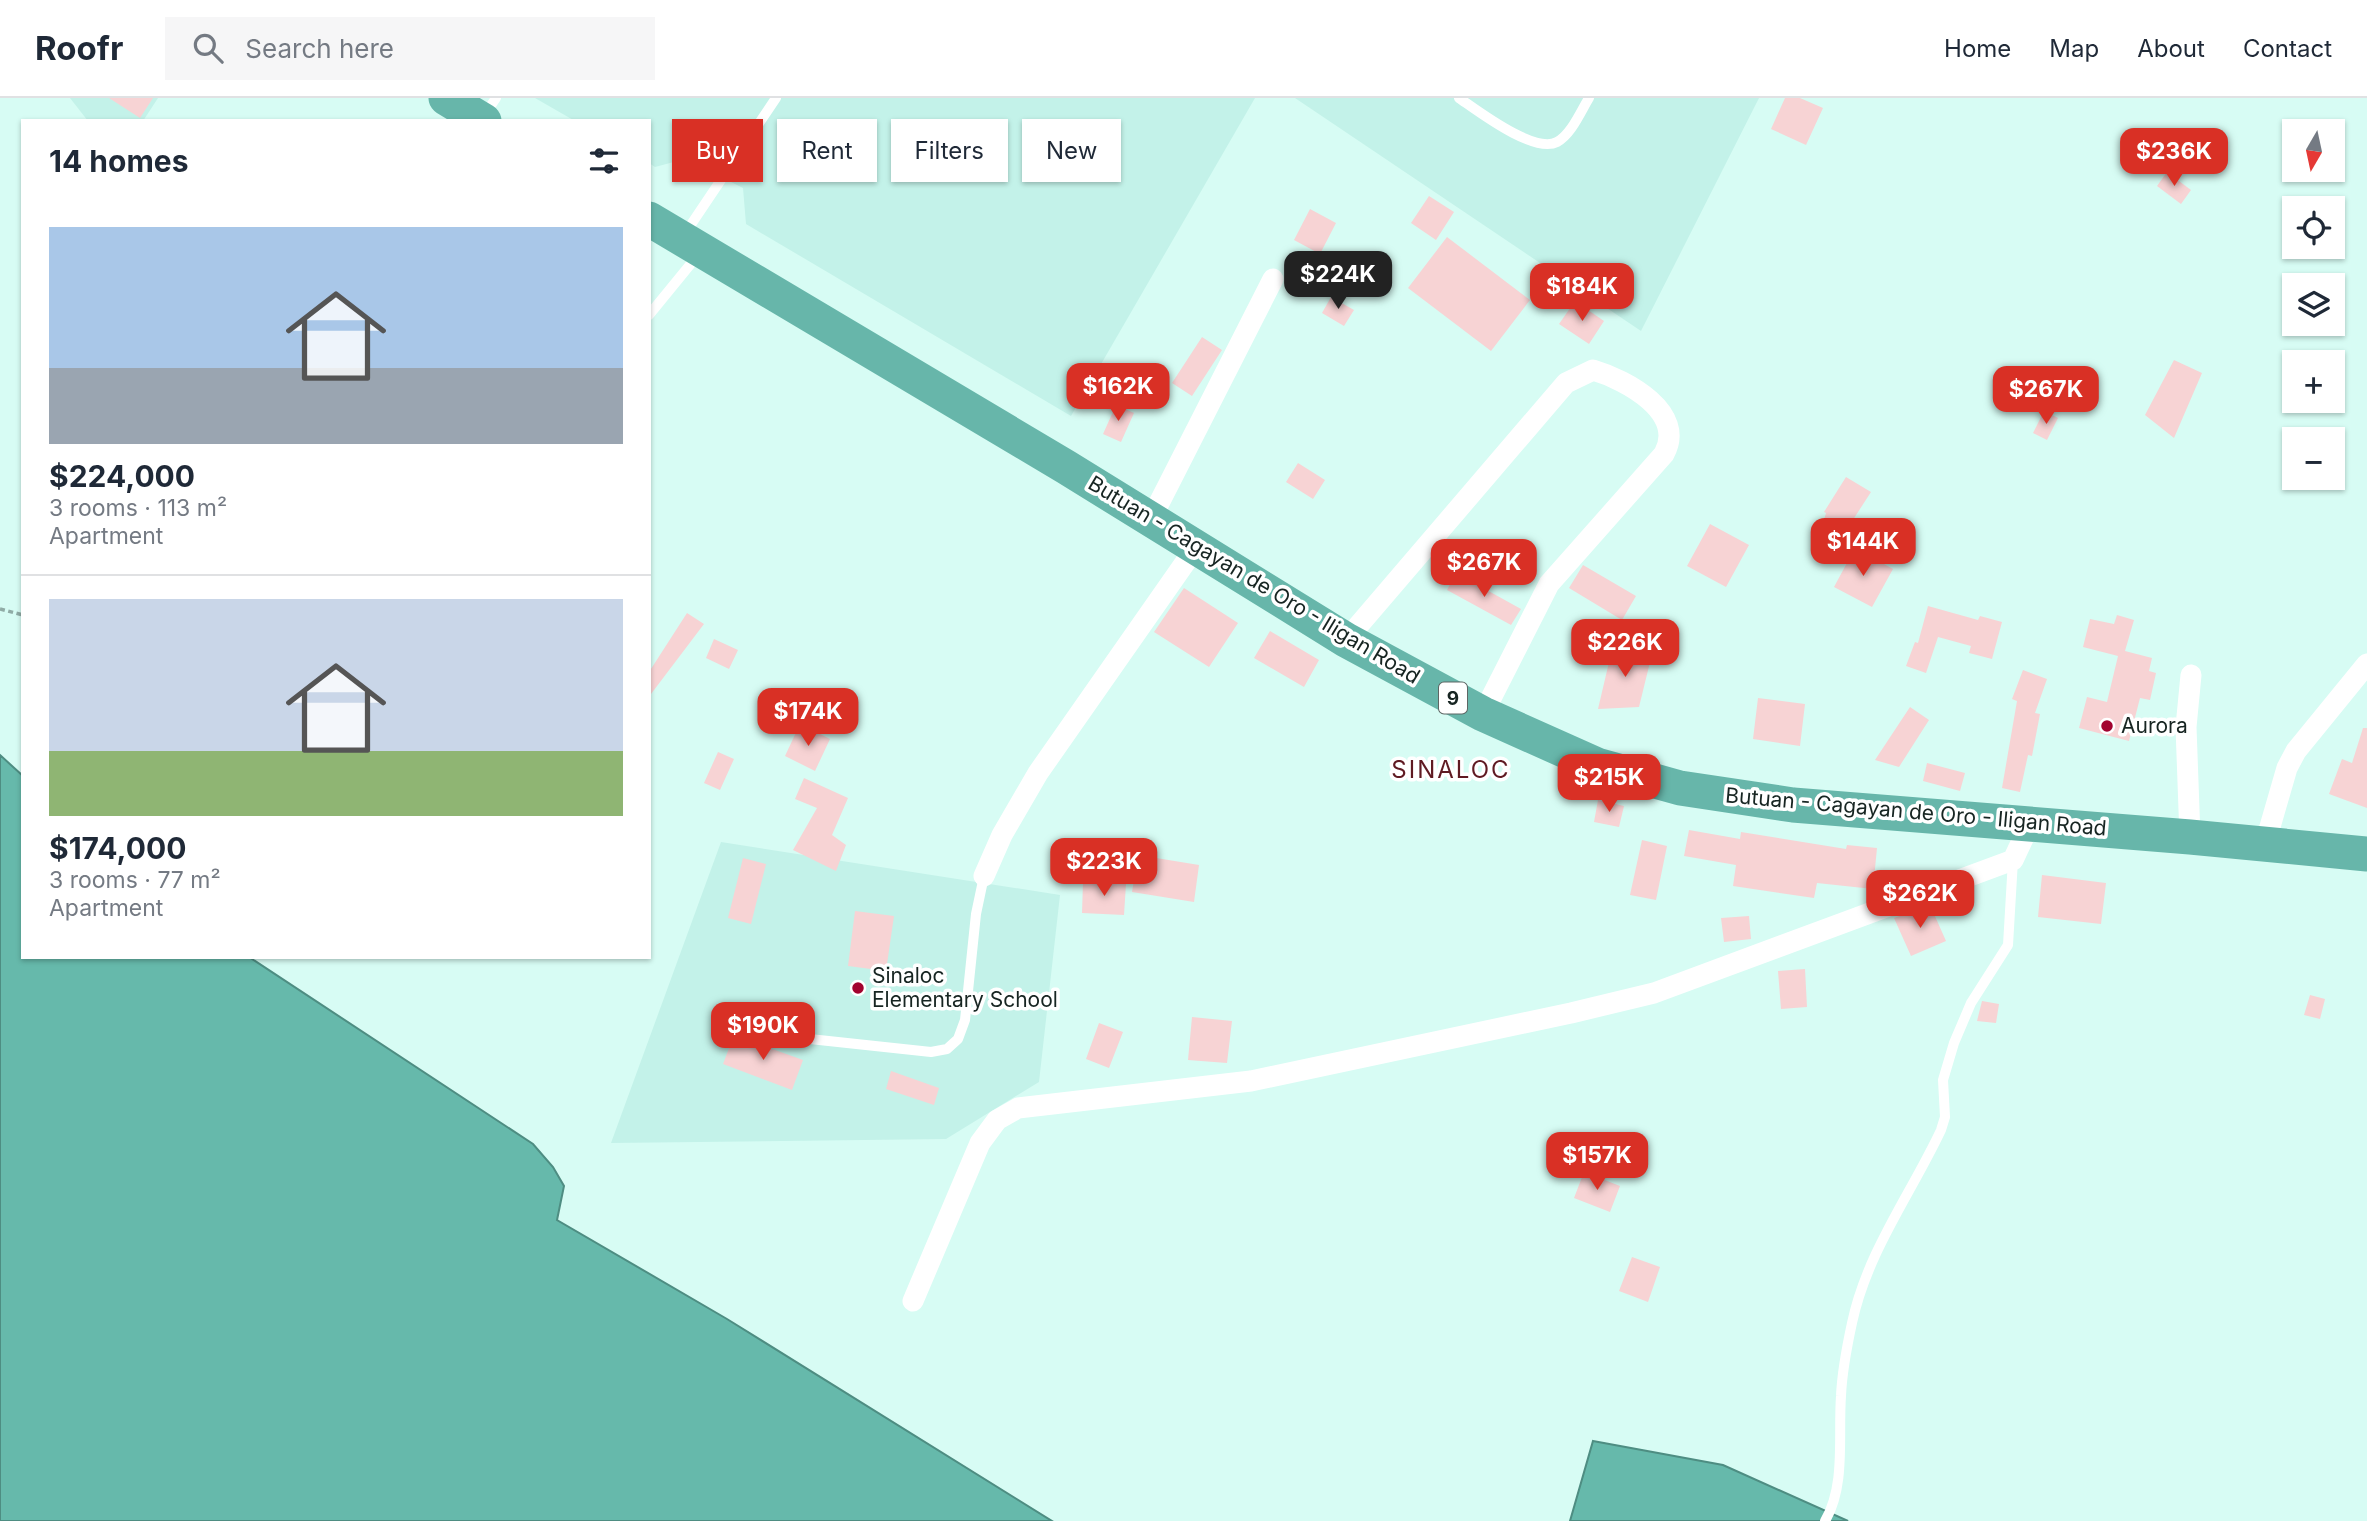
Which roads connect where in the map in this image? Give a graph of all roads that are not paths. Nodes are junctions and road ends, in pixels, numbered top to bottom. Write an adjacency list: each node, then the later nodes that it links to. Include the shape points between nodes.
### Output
1 (446, 98): 5 (highway)
2 (776, 98): 7 (lane)
3 (1459, 98): 4 (lane, via 1519,136 1555,144)
4 (1590, 98)
5 (487, 113)
6 (651, 220): 7 (highway, Butuan - Cagayan de Oro - Iligan Road / 9)
7 (692, 244): 9 (lane); 10 (highway, Butuan - Cagayan de Oro - Iligan Road / 9)
8 (1273, 279): 10 (street)
9 (651, 312)
10 (1151, 519): 11 (highway, Butuan - Cagayan de Oro - Iligan Road / 9)
11 (1196, 547): 12 (highway, Butuan - Cagayan de Oro - Iligan Road / 9); 21 (street, via 1038,774)
12 (1346, 640): 15 (highway, Butuan - Cagayan de Oro - Iligan Road / 9); 15 (street, via 1566,383 1593,370 1611,375 1660,411 1671,430 1670,443 1549,584)
13 (2367, 664): 18 (street, via 2296,751)
14 (2191, 675): 17 (street, via 2186,727)
15 (1483, 714): 16 (highway, Butuan - Cagayan de Oro - Iligan Road / 9, via 1597,765 1680,788 1793,805)
16 (2030, 824): 17 (highway, Butuan - Cagayan de Oro - Iligan Road / 9); 20 (street)
17 (2190, 837): 18 (highway, Butuan - Cagayan de Oro - Iligan Road / 9)
18 (2266, 844): 19 (highway, Butuan - Cagayan de Oro - Iligan Road / 9)
19 (2367, 854)
20 (2012, 860): 23 (street, via 1630,999 1251,1081 1018,1108 997,1120 980,1143); 24 (lane, via 2008,945 1971,1003 1954,1043 1943,1080 1941,1130 1891,1223 1852,1320 1841,1392 1839,1481 1834,1506)
21 (984, 876): 22 (lane, via 965,1020 958,1039 947,1049 931,1052)
22 (782, 1036)
23 (913, 1301)
24 (1825, 1521)

